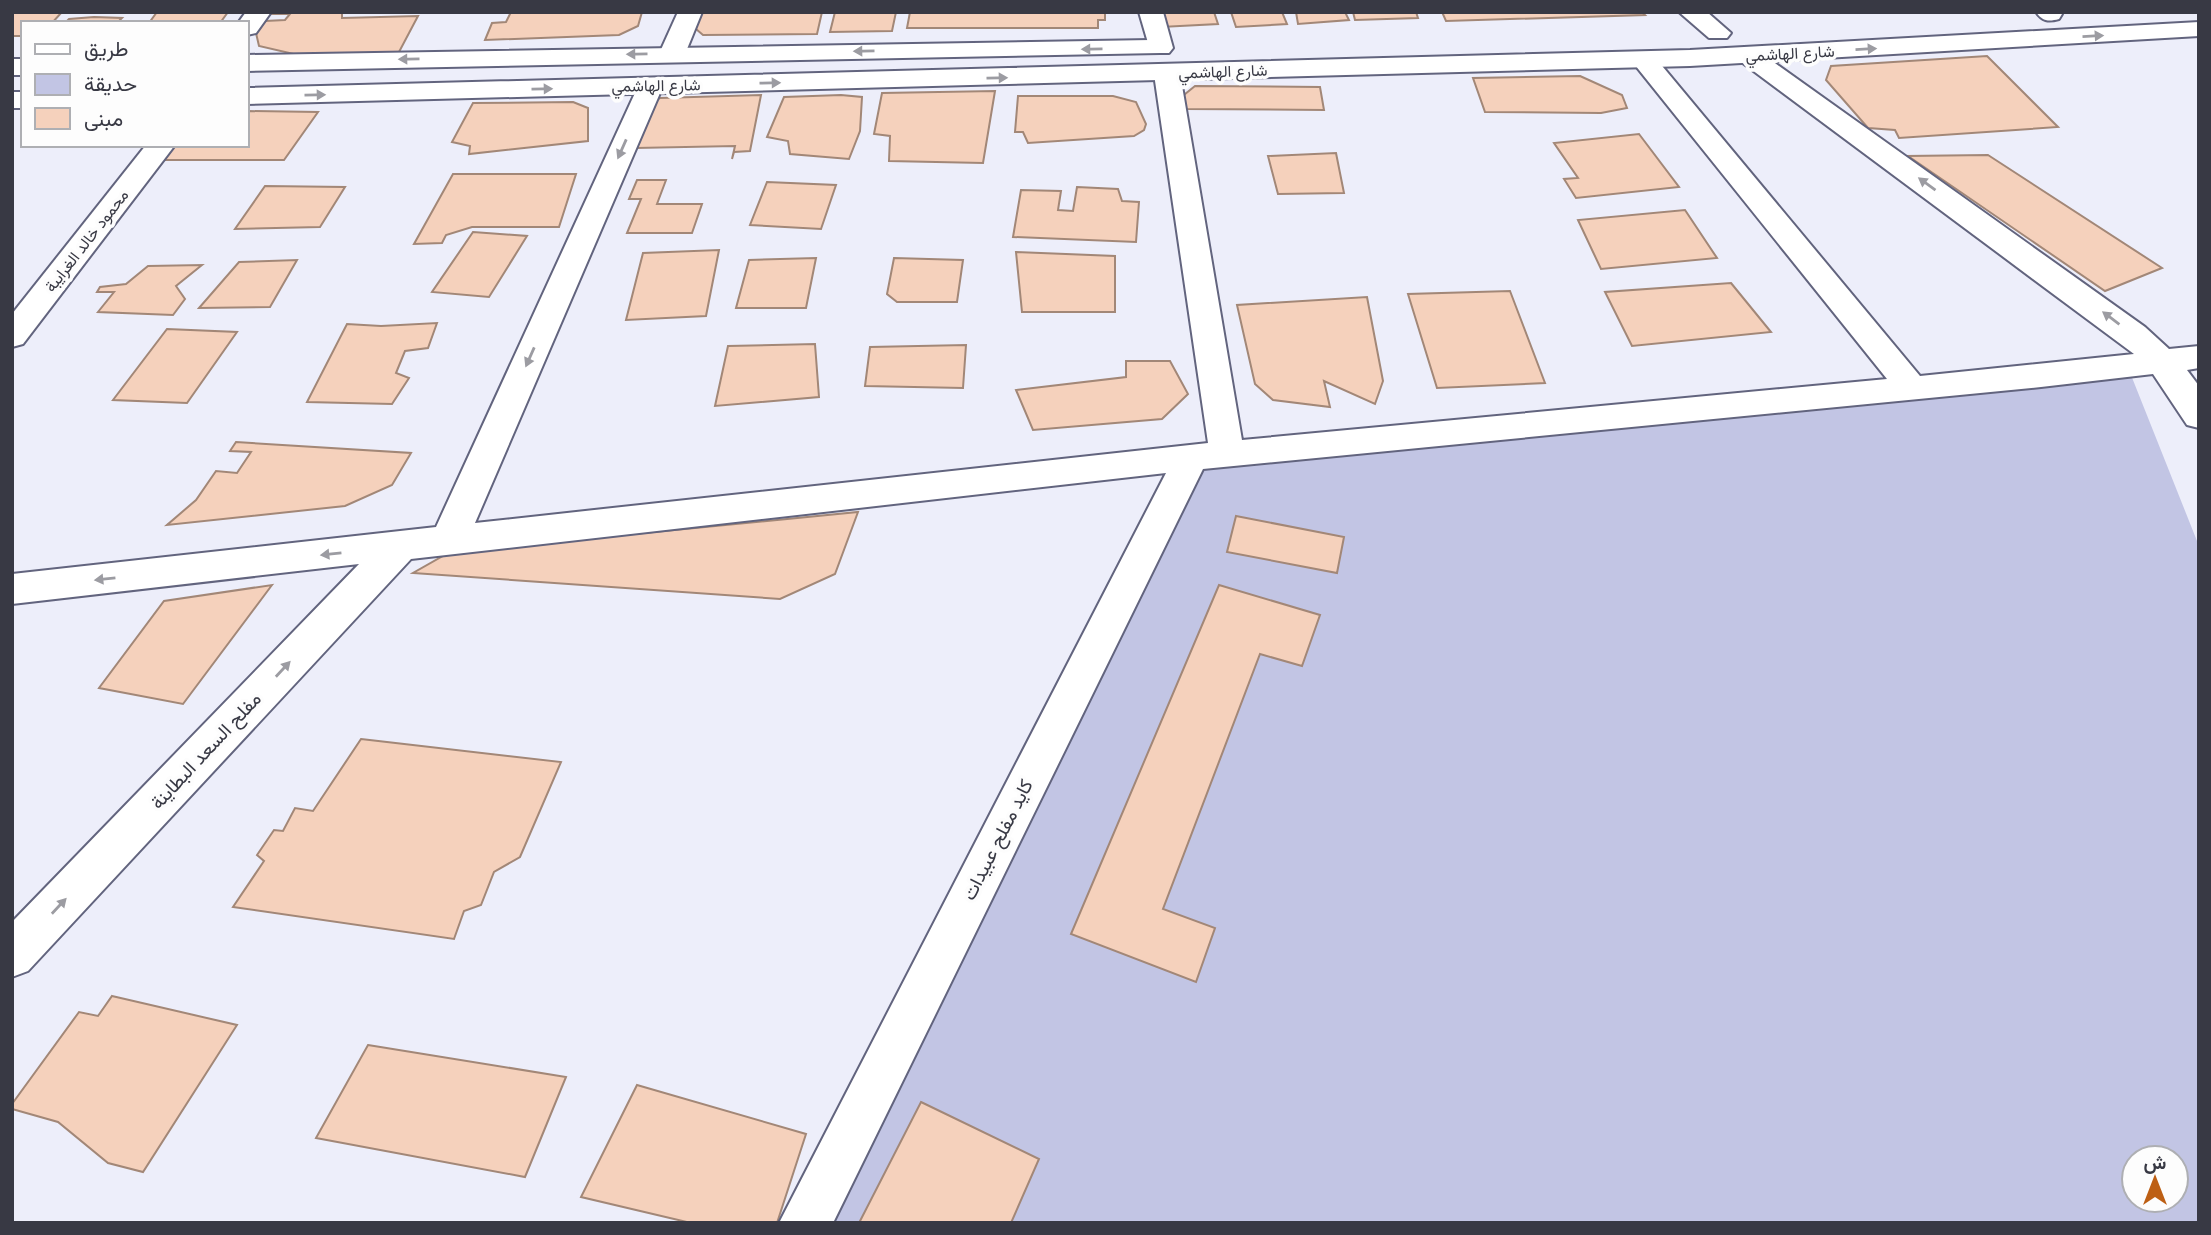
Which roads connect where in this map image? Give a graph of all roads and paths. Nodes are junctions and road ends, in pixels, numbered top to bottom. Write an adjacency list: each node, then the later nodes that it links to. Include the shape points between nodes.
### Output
1 (259, 12): 7 (street)
2 (691, 12): 14 (street)
3 (1151, 12): 17 (street)
4 (1690, 12): 9 (street)
5 (2083, 12): 6 (street, شارع الهاشمي)
6 (2049, 13): 9 (street, شارع الهاشمي)
7 (248, 28)
8 (2199, 29): 15 (street, شارع الهاشمي, one-way to 8)
9 (1718, 33): 10 (street, شارع الهاشمي); 15 (street)
10 (1676, 34)
11 (1592, 36): 12 (street)
12 (1564, 37)
13 (1523, 38): 17 (street, شارع الهاشمي)
14 (672, 54): 17 (street, شارع الهاشمي, one-way to 14); 18 (street, شارع الهاشمي, one-way to 18)
15 (1749, 56): 16 (street, شارع الهاشمي); 24 (street, one-way to 15, via 2098,308)
16 (1644, 60): 17 (street, شارع الهاشمي); 25 (street)
17 (1163, 61): 19 (street, شارع الهاشمي, one-way to 17); 27 (street)
18 (248, 63)
19 (650, 86): 20 (street, شارع الهاشمي, one-way to 19); 28 (street, one-way to 28)
20 (248, 96)
21 (159, 147): 22 (street, محمود خالد الغرايبة)
22 (12, 336)
23 (2199, 357): 24 (street)
24 (2163, 361): 25 (street); 26 (street)
25 (1912, 388): 27 (street)
26 (2199, 416)
27 (1209, 455): 28 (street); 32 (street, كايد مفلح عبيدات)
28 (449, 540): 29 (street)
29 (399, 547): 30 (street, one-way to 30); 31 (street, مفلح السعد البطاينة, one-way to 29)
30 (12, 589)
31 (12, 956)
32 (805, 1223)

